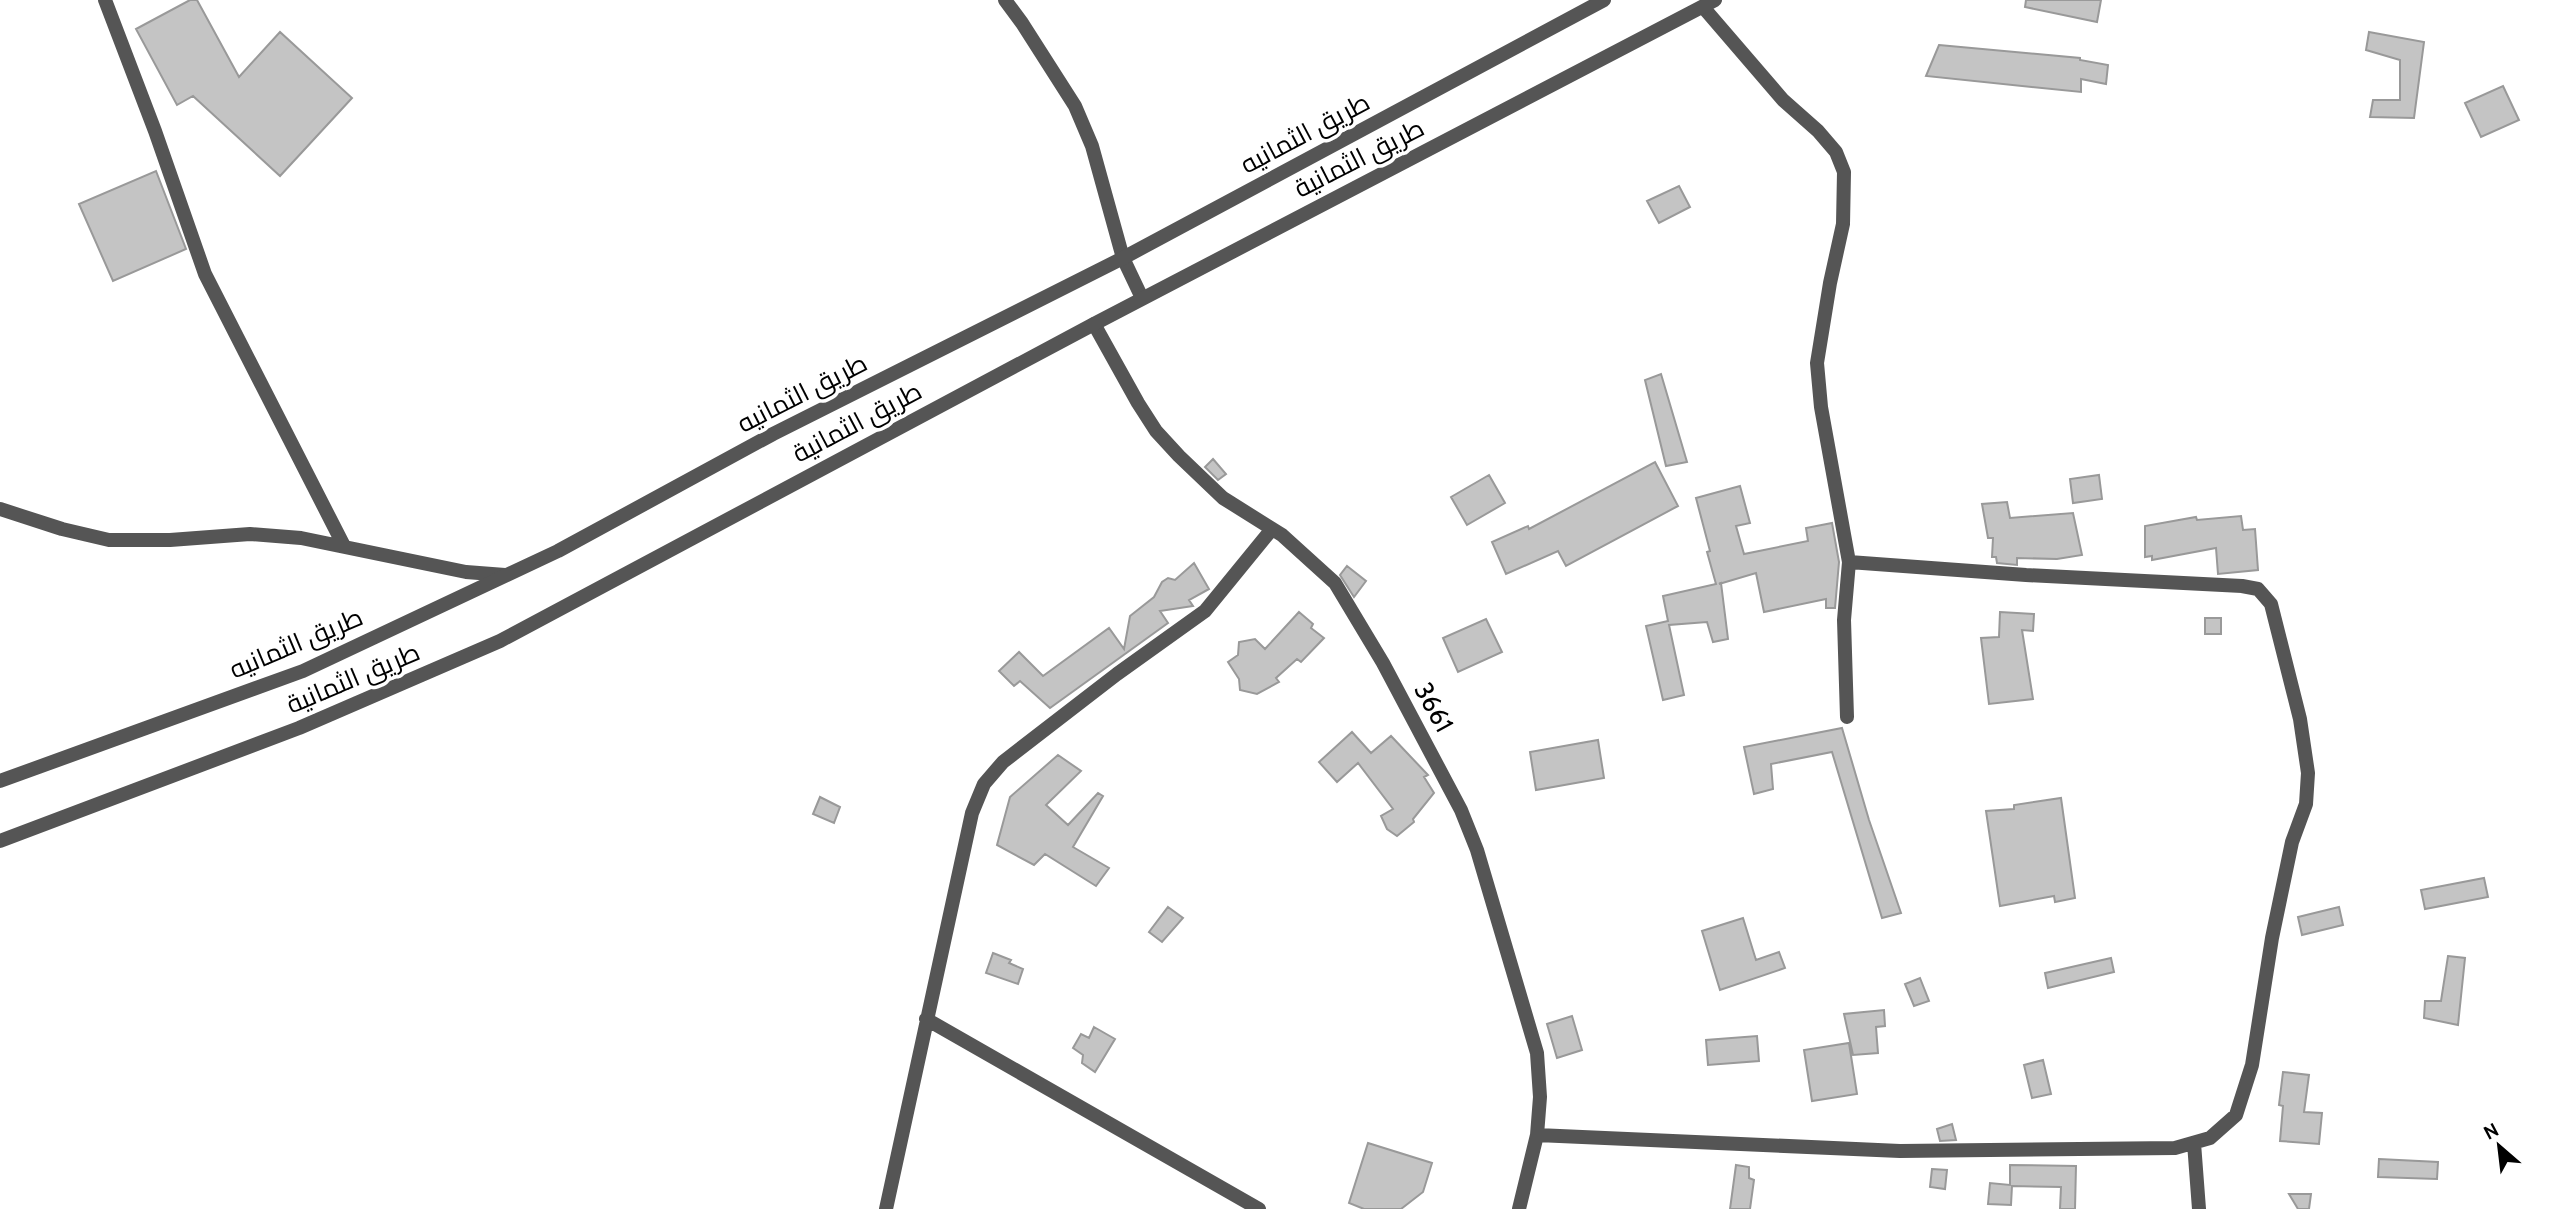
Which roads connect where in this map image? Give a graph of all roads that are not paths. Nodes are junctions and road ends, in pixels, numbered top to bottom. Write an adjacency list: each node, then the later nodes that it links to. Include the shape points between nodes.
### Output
1 (105, 0): 10 (street, via 205,274)
2 (1005, 0): 5 (street, via 1075,106)
3 (1604, 0): 5 (street, طريق الثمانيه)
4 (1709, 3): 6 (street, طريق الثمانية); 11 (street, via 1783,100 1836,152 1844,172 1843,224 1817,363)
5 (1123, 258): 6 (street); 12 (street, طريق الثمانيه, via 773,433 558,551)
6 (1142, 298): 7 (street, طريق الثمانية)
7 (1094, 324): 9 (street, 3661, via 1156,431 1223,498); 15 (street, طريق الثمانية, via 500,641 299,728)
8 (0, 509): 10 (street, via 109,540 250,534)
9 (1272, 529): 16 (street, via 1205,611 1003,762 984,784 972,813); 17 (street, 3661, via 1335,583 1461,810 1536,1053 1540,1097)
10 (344, 546): 12 (street, via 466,572)
11 (1849, 562): 13 (street, via 1844,620); 18 (street, via 2242,586 2258,589 2271,604 2300,719 2308,773 2306,804 2292,842 2252,1065 2236,1115 2210,1138)
12 (505, 575): 14 (street, طريق الثمانيه, via 303,671)
13 (1847, 717)
14 (0, 781)
15 (0, 841)
16 (926, 1018): 19 (street); 20 (street)
17 (1536, 1135): 18 (street, via 1900,1151 2175,1148); 21 (street, 3661)
18 (2194, 1143): 22 (street)
19 (886, 1209)
20 (1259, 1209)
21 (1519, 1209)
22 (2199, 1209)

